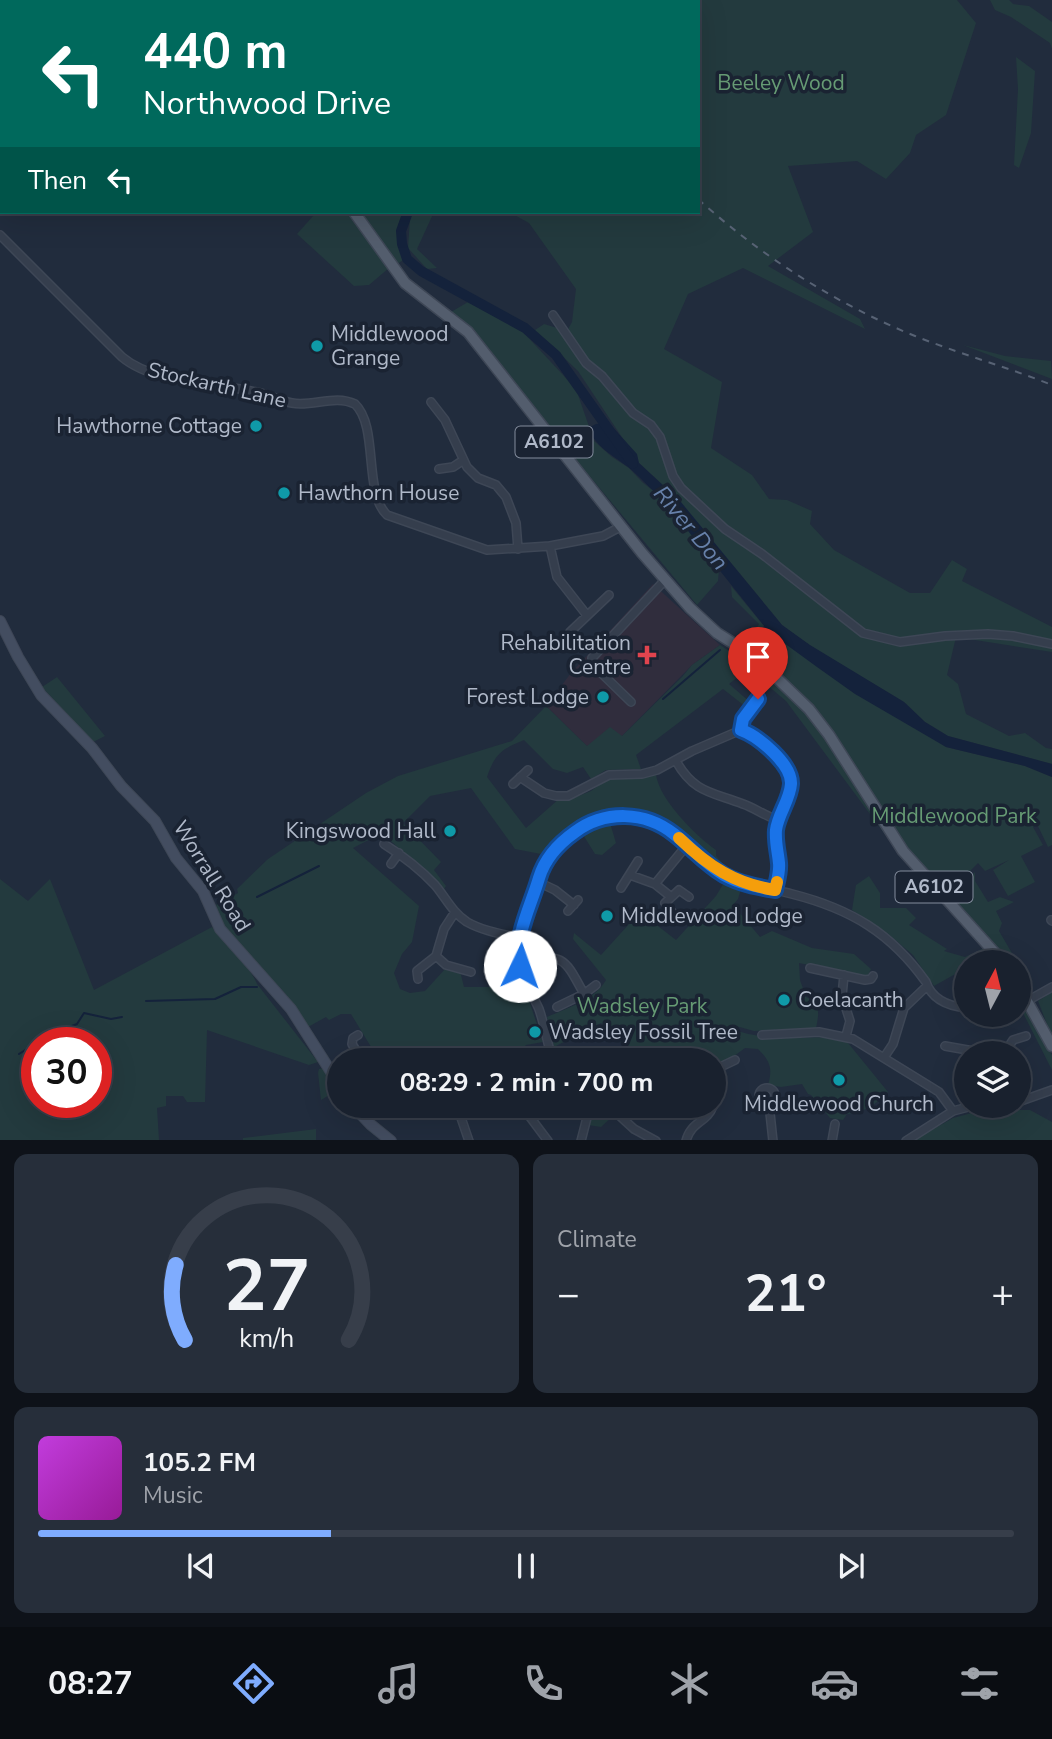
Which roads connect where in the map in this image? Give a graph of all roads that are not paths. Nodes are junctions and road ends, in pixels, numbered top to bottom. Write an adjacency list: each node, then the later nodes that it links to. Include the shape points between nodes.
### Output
1 (355, 214): 7 (main road, A6102, via 405,283 468,332)
2 (0, 235): 9 (street, Stockarth Lane, via 137,367 293,404 340,400 355,404 366,424 383,512 479,548)
3 (552, 316): 15 (street, via 586,362 660,437 681,488 725,529 855,627 900,642 988,634)
4 (431, 402): 5 (street)
5 (463, 461): 6 (street); 9 (street, via 506,497 516,523)
6 (439, 469)
7 (622, 526): 8 (street, Stockarth Lane, via 603,536); 10 (main road, A6102)
8 (550, 546): 9 (street, Stockarth Lane); 12 (street, via 557,577)
9 (518, 549)
10 (664, 579): 17 (street, via 592,658 594,666); 40 (main road, A6102, via 703,621 755,657 802,701 909,859)
11 (609, 595): 12 (street)
12 (586, 614): 14 (street)
13 (0, 621): 69 (street, Worrall Road, via 41,695 155,821 176,858 203,891 220,929 291,1009)
14 (570, 632)
15 (1052, 644)
16 (759, 695): 18 (street)
17 (631, 702)
18 (741, 730): 19 (street); 23 (street, via 763,744 789,774 790,788)
19 (676, 761): 21 (street, via 642,774 609,775 562,796 550,796); 23 (street, via 706,792)
20 (528, 769): 21 (street)
21 (520, 777): 22 (street)
22 (513, 783)
23 (778, 820): 33 (street)
24 (384, 844): 26 (street)
25 (687, 845): 30 (street, via 648,820 606,818 565,840 545,862); 31 (street); 33 (street, via 727,877)
26 (399, 853): 28 (street); 37 (street)
27 (638, 861): 29 (street)
28 (391, 864)
29 (630, 875): 31 (street); 32 (street)
30 (538, 882): 36 (street); 39 (street)
31 (655, 884): 34 (street)
32 (621, 888)
33 (775, 890): 49 (street, via 829,905 866,923 903,952)
34 (670, 896): 35 (street, via 678,890); 38 (street, via 665,903)
35 (689, 897)
36 (573, 906)
37 (455, 912): 39 (street, via 472,925); 41 (street)
38 (673, 914)
39 (520, 938): 42 (street)
40 (992, 950)
41 (436, 956): 44 (street, via 446,965); 47 (street, via 418,968)
42 (519, 960): 51 (street, via 563,960); 64 (street)
43 (810, 968): 45 (street)
44 (471, 972)
45 (844, 975): 46 (street, via 868,980); 58 (street, via 842,996 850,1021)
46 (873, 976)
47 (418, 979)
48 (596, 985): 51 (street)
49 (926, 986): 54 (street); 66 (street, via 904,1008)
50 (1052, 987): 52 (street)
51 (584, 994): 53 (street)
52 (1031, 998)
53 (556, 1007)
54 (954, 1007)
55 (1031, 1007): 62 (main road)
56 (358, 1035): 63 (street, via 353,1038)
57 (762, 1035): 58 (street, via 819,1032)
58 (846, 1036): 66 (street)
59 (1026, 1036): 60 (street)
60 (1012, 1041)
61 (945, 1046): 65 (street)
62 (1052, 1046)
63 (354, 1048)
64 (550, 1048)
65 (954, 1048)
66 (885, 1056): 73 (street, via 939,1092)
67 (735, 1060): 68 (street)
68 (726, 1064)
69 (327, 1066)
70 (1052, 1090): 71 (street)
71 (1031, 1097)
72 (769, 1104): 88 (street)
73 (953, 1111): 90 (street)
74 (364, 1118): 82 (street)
75 (462, 1118): 83 (street)
76 (531, 1118): 84 (street)
77 (587, 1118): 85 (street)
78 (621, 1118): 81 (street)
79 (706, 1118): 87 (street, via 691,1129)
80 (835, 1124): 89 (street)
81 (639, 1137): 86 (street)
82 (391, 1140)
83 (469, 1140)
84 (548, 1140)
85 (581, 1140)
86 (656, 1140)
87 (686, 1140)
88 (773, 1140)
89 (832, 1140)
90 (905, 1140)

